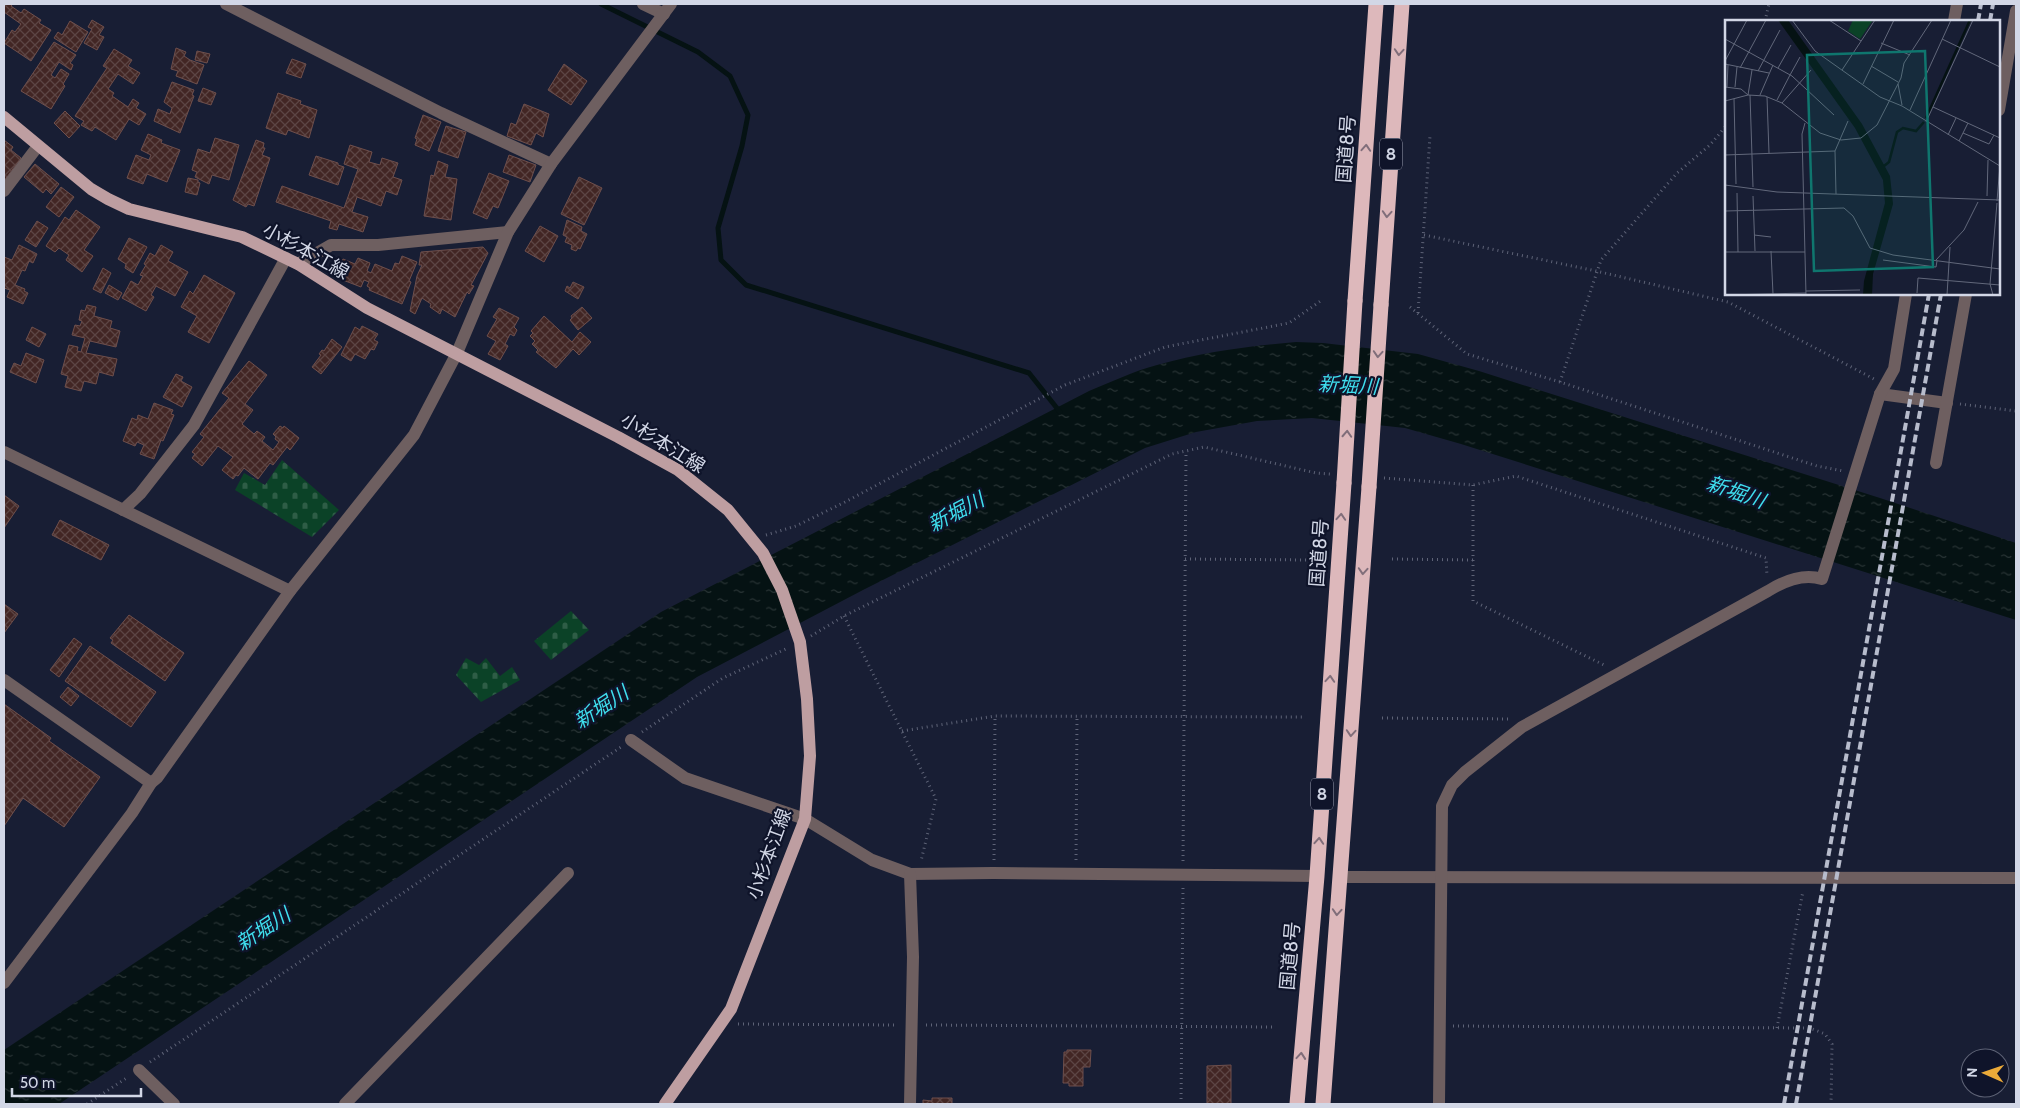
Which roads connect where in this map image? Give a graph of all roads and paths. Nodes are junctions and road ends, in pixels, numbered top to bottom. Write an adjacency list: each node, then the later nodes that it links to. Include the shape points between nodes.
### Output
1 (226, 4): 16 (street, via 442,114)
2 (643, 4): 7 (street)
3 (1376, 4): 38 (highway, 国道8号 / 8, one-way to 3, bridge)
4 (1402, 4): 68 (highway, 8, one-way to 68, bridge)
5 (1769, 4): 9 (path)
6 (1957, 4): 10 (street)
7 (668, 9): 16 (street)
8 (2016, 11): 11 (street)
9 (1765, 20)
10 (1954, 20)
11 (2000, 104)
12 (4, 118): 15 (main road, 小杉本江線)
13 (1725, 127): 22 (path, via 1710,145 1677,173 1600,260)
14 (1430, 136): 19 (path)
15 (38, 146): 17 (street); 20 (main road, 小杉本江線, via 92,190 129,209 242,237)
16 (551, 164): 18 (street)
17 (4, 191)
18 (508, 232): 21 (street, via 378,245 331,245); 28 (street)
19 (1424, 235): 22 (path); 27 (path)
20 (286, 258): 21 (main road, 小杉本江線); 40 (street, via 194,425 140,494)
21 (298, 264): 28 (main road, 小杉本江線, via 367,308)
22 (1596, 271): 29 (path); 30 (path, via 1728,302)
23 (1906, 295): 30 (street, via 1894,369)
24 (1966, 295): 31 (street)
25 (1322, 300): 41 (path, via 1289,323 1165,347 1065,384 845,502 796,526)
26 (1410, 307): 27 (path)
27 (1418, 314): 29 (path, via 1467,354)
28 (456, 353): 41 (main road, 小杉本江線, via 678,470 728,510); 46 (street, via 414,435)
29 (1560, 382): 37 (path)
30 (1882, 389): 31 (street); 37 (street)
31 (1947, 403): 32 (path); 35 (street)
32 (2016, 411)
33 (1186, 451): 38 (path, via 1204,447); 42 (path); 48 (path, via 1172,454)
34 (4, 452): 40 (street)
35 (1936, 463)
36 (1384, 478): 39 (path)
37 (1855, 478): 47 (street, via 1822,579 1813,576 1784,581)
38 (1339, 479): 67 (highway, 国道8号 / 8, one-way to 38)
39 (1473, 485): 45 (path); 47 (path, via 1516,476 1766,558)
40 (123, 510): 46 (street)
41 (752, 539): 49 (main road, 小杉本江線, via 782,590)
42 (1185, 559): 44 (path); 54 (path)
43 (1392, 559): 45 (path)
44 (1309, 560)
45 (1473, 560): 50 (path, via 1473,601)
46 (290, 591): 60 (street)
47 (1768, 591): 50 (street)
48 (844, 616): 49 (path); 58 (path)
49 (799, 636): 59 (path, via 723,678); 61 (main road, 小杉本江線, via 810,756)
50 (1620, 673): 57 (street)
51 (4, 680): 60 (street)
52 (995, 716): 53 (path); 58 (path); 63 (path)
53 (1077, 716): 54 (path); 65 (path)
54 (1184, 717): 55 (path); 66 (path)
55 (1302, 717)
56 (1382, 718): 57 (path, via 1509,719)
57 (1522, 727): 69 (street, via 1452,785 1442,806)
58 (902, 730): 64 (path, via 936,799)
59 (631, 740): 61 (street, via 685,778); 79 (path)
60 (151, 783): 72 (street)
61 (805, 819): 64 (street, via 872,860); 73 (main road, 小杉本江線, via 731,1008)
62 (568, 873): 82 (street)
63 (994, 873): 64 (street); 65 (street)
64 (914, 874): 74 (street)
65 (1076, 874): 66 (street)
66 (1183, 874): 67 (street); 76 (path)
67 (1317, 876): 86 (highway, 国道8号 / 8, one-way to 67)
68 (1340, 876): 69 (street); 87 (highway, 8, one-way to 87)
69 (1440, 877): 70 (street); 75 (street)
70 (1806, 877): 71 (street); 78 (path)
71 (2016, 878)
72 (4, 983)
73 (720, 1024): 74 (path); 83 (main road, 小杉本江線)
74 (912, 1025): 76 (path); 84 (street)
75 (1440, 1026): 78 (path); 88 (street)
76 (1182, 1027): 77 (path); 85 (path)
77 (1274, 1028)
78 (1777, 1028): 89 (path, via 1810,1028 1825,1034 1832,1044)
79 (139, 1070): 80 (path); 81 (street)
80 (87, 1104)
81 (174, 1104)
82 (345, 1104)
83 (665, 1104)
84 (910, 1104)
85 (1181, 1104)
86 (1297, 1104)
87 (1323, 1104)
88 (1439, 1104)
89 (1831, 1104)

